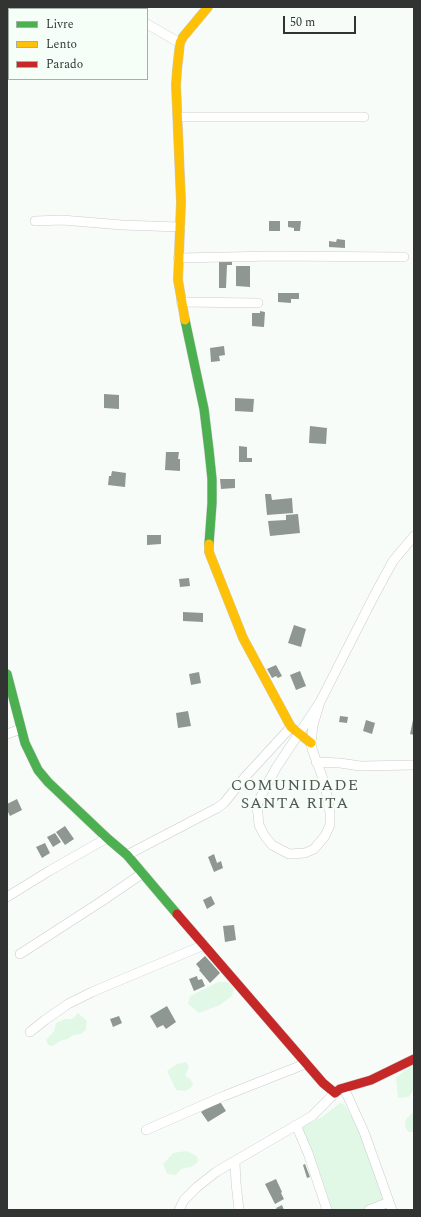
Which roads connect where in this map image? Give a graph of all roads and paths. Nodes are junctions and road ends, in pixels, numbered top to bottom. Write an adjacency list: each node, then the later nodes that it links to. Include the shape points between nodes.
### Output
1 (208, 7): 3 (street)
2 (148, 25): 3 (street)
3 (180, 43): 4 (street, via 177,70)
4 (178, 117): 5 (street); 7 (street)
5 (364, 117)
6 (35, 221): 7 (street, via 62,220)
7 (180, 227): 9 (street)
8 (404, 257): 9 (street)
9 (178, 258): 10 (street)
10 (181, 302): 11 (street); 15 (street, via 204,409 209,450 212,502 209,552 243,638)
11 (258, 303)
12 (414, 536): 14 (street, via 393,561)
13 (7, 674): 16 (street)
14 (320, 702): 18 (street); 19 (street)
15 (291, 727): 18 (street); 23 (street, via 244,777 224,803)
16 (22, 729): 17 (street); 22 (street, via 25,743 38,770)
17 (7, 734)
18 (299, 734): 19 (street); 20 (street, via 272,775 257,804 259,825 264,835 272,845 289,854 305,853 314,849 330,825 327,795)
19 (311, 743): 20 (street)
20 (316, 762): 21 (street, via 360,766)
21 (414, 765)
22 (107, 838): 23 (street); 25 (street)
23 (127, 855): 24 (street)
24 (143, 873): 26 (street); 27 (street)
25 (7, 897)
26 (204, 945): 28 (street, via 92,992 68,1004); 30 (street)
27 (20, 954)
28 (30, 1032)
29 (414, 1059): 31 (street, via 370,1080)
30 (305, 1064): 32 (street); 34 (street)
31 (344, 1088): 32 (street); 36 (street, via 364,1132)
32 (335, 1093): 33 (street, via 320,1110)
33 (296, 1125): 35 (street); 39 (street)
34 (146, 1130)
35 (234, 1162): 37 (street, via 197,1187 184,1200); 38 (street)
36 (390, 1206): 40 (street)
37 (179, 1210)
38 (239, 1210)
39 (327, 1210)
40 (369, 1210)

